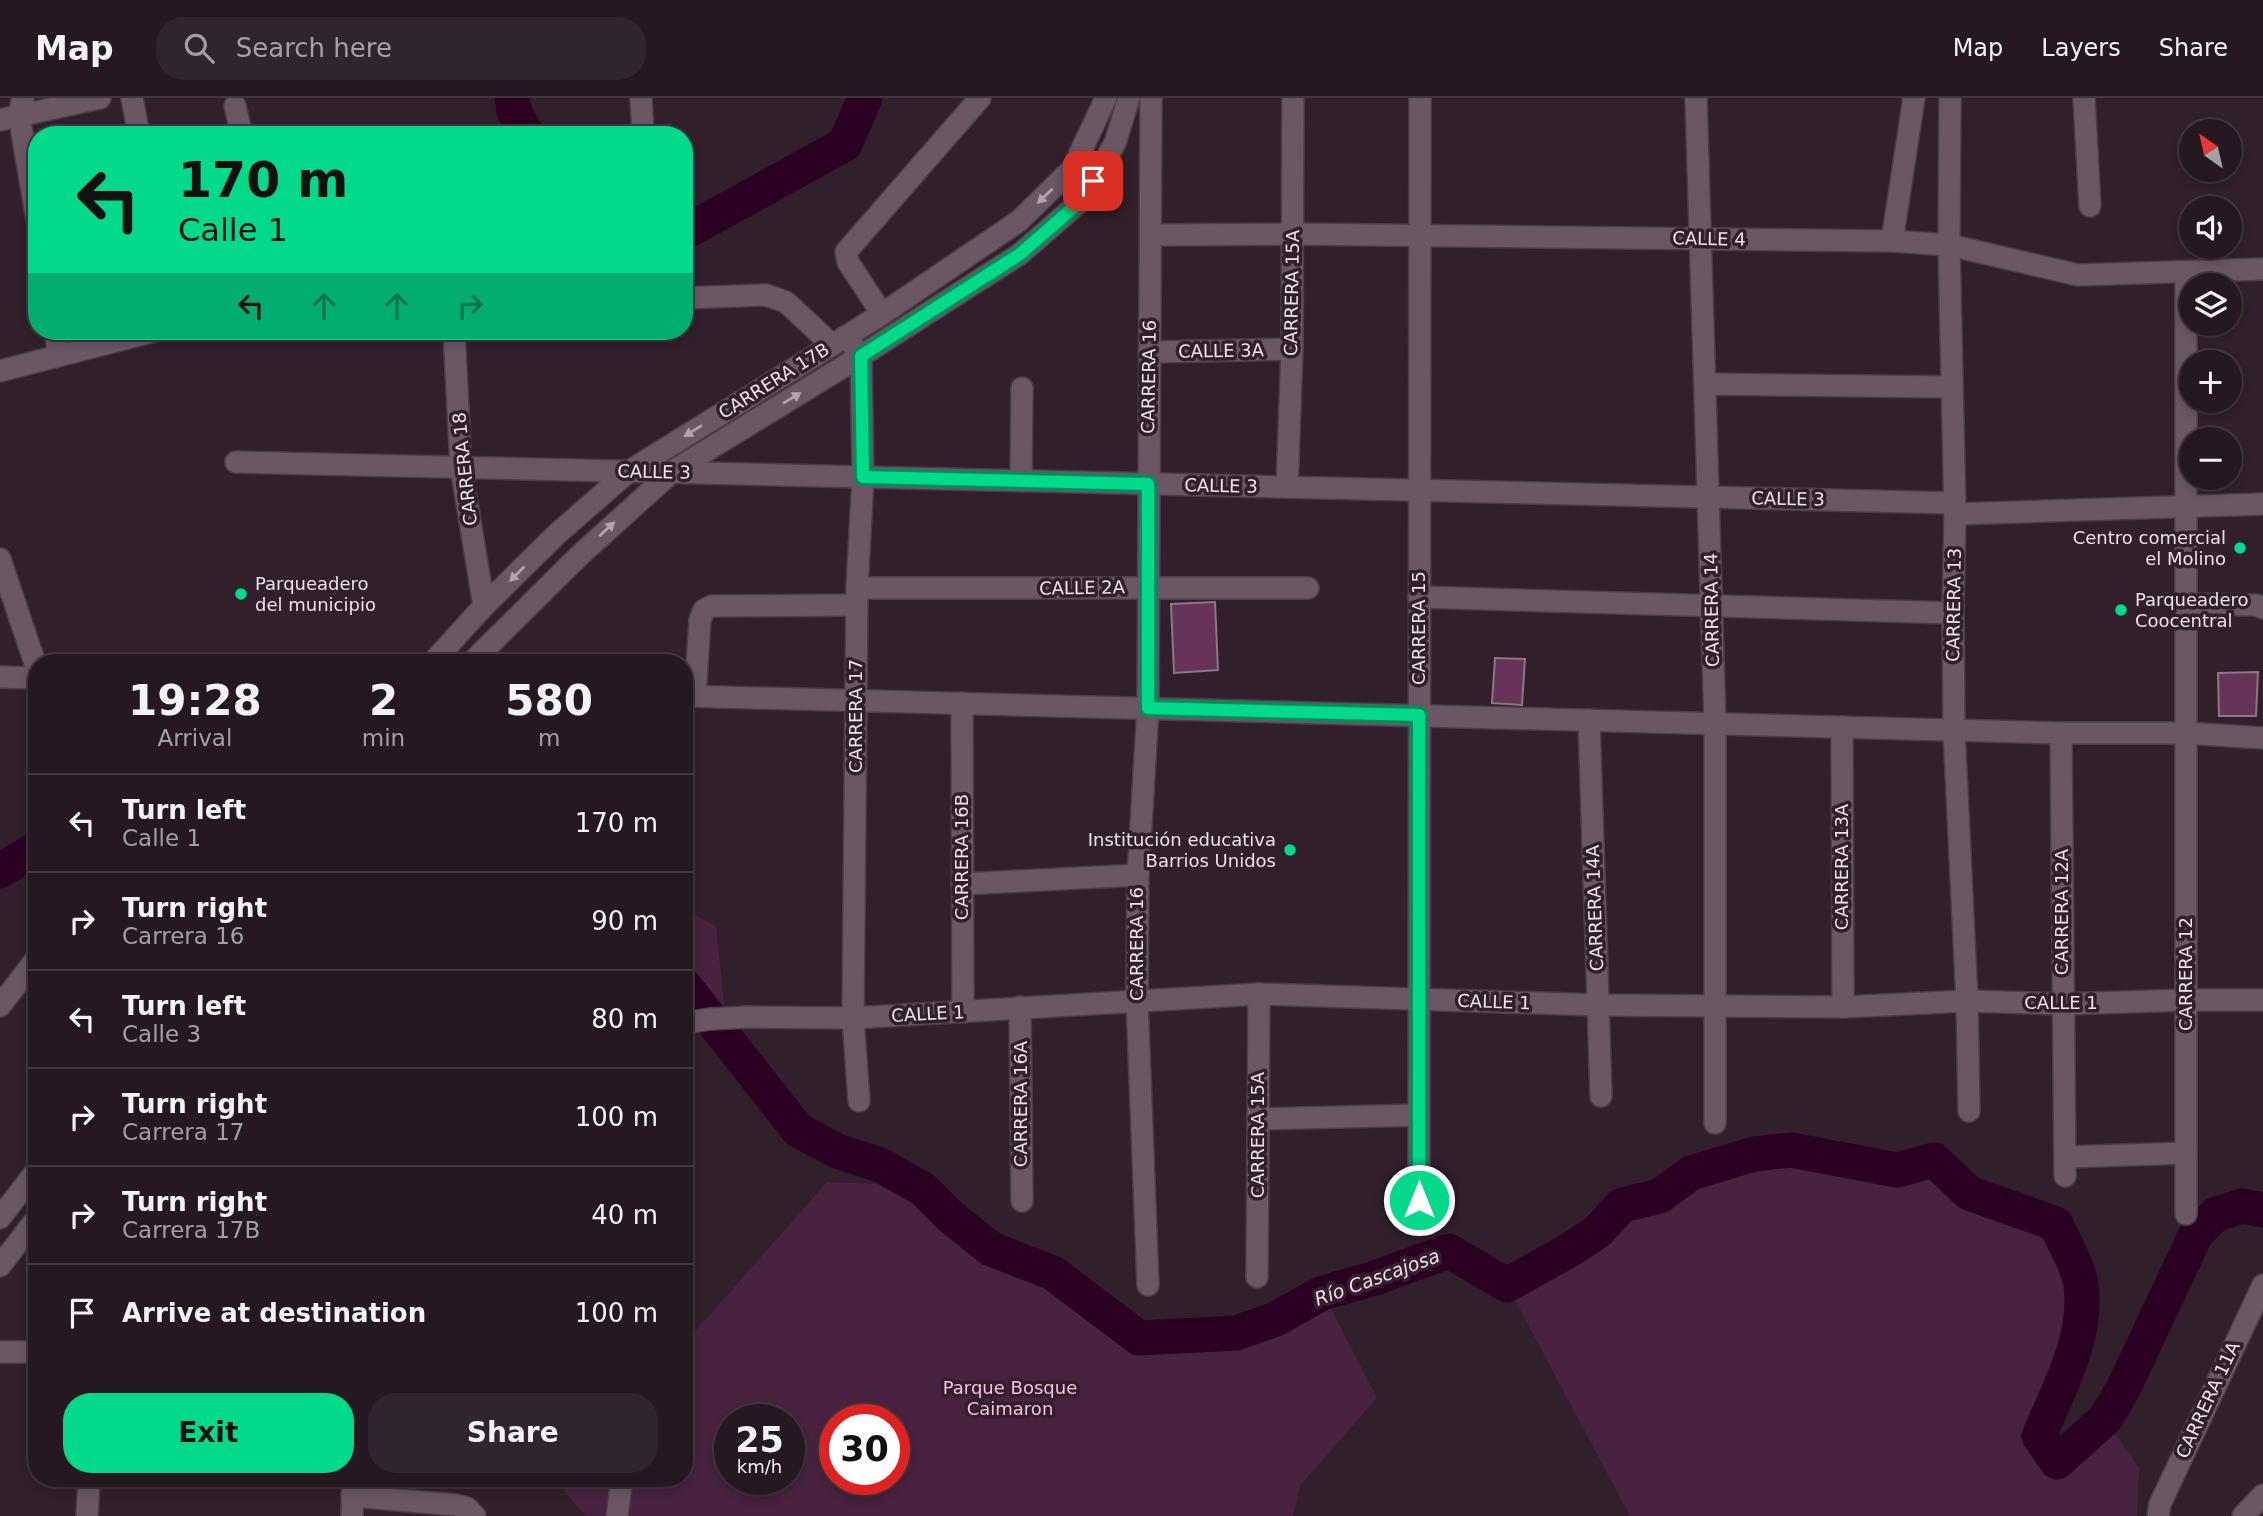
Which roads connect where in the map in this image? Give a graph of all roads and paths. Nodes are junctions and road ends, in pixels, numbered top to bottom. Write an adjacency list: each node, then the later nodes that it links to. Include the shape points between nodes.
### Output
1 (100, 98): 15 (street)
2 (132, 98): 16 (street)
3 (641, 98): 18 (street)
4 (980, 98): 30 (street, via 846,252)
5 (1106, 98): 30 (street, CARRERA 17B, one-way to 30, via 1073,168 1019,221)
6 (1129, 98): 38 (street, CARRERA 17B, via 1115,144 1082,200 1020,254)
7 (1150, 98): 22 (street, CARRERA 16)
8 (1293, 98): 21 (street, CARRERA 15A)
9 (1420, 98): 23 (street, CARRERA 15)
10 (1696, 98): 24 (street, CARRERA 14)
11 (1914, 98): 25 (street)
12 (1950, 98): 26 (street, CARRERA 13)
13 (2084, 98): 20 (street)
14 (235, 106): 17 (street)
15 (14, 111): 19 (street)
16 (137, 126)
17 (240, 126)
18 (643, 126)
19 (28, 177)
20 (2090, 206)
21 (1293, 234): 22 (street, CALLE 4); 23 (street, CALLE 4); 35 (street, CARRERA 15A)
22 (1151, 235): 36 (street, CARRERA 16)
23 (1420, 237): 24 (street, CALLE 4); 51 (street, CARRERA 15)
24 (1701, 239): 25 (street, CALLE 4); 40 (street, CARRERA 14)
25 (1892, 241): 26 (street, CALLE 4)
26 (1949, 245): 28 (street, CALLE 4, via 2078,275); 41 (street, CARRERA 13)
27 (2263, 269): 28 (street, CALLE 4)
28 (2186, 272): 54 (street, CARRERA 12)
29 (693, 298): 34 (street, via 776,298)
30 (882, 314): 34 (street, CARRERA 17B)
31 (56, 340): 37 (street)
32 (119, 340): 37 (street)
33 (454, 340): 44 (street, CARRERA 18)
34 (839, 340): 38 (street); 45 (street, CARRERA 17B, one-way to 45)
35 (1292, 349): 36 (street, CALLE 3A); 50 (street, CARRERA 15A)
36 (1149, 352): 49 (street, CARRERA 16)
37 (59, 355): 39 (street)
38 (861, 356): 46 (street, CARRERA 17B, one-way to 38); 47 (street, CARRERA 17)
39 (0, 371)
40 (1706, 384): 41 (street); 52 (street, CARRERA 14)
41 (1952, 387): 55 (street, CARRERA 13)
42 (1022, 388): 48 (street)
43 (236, 462): 44 (street, CALLE 3)
44 (461, 467): 45 (street, CALLE 3); 62 (street, CARRERA 18)
45 (628, 471): 46 (street, CALLE 3); 62 (street, CARRERA 17B, one-way to 62)
46 (673, 471): 47 (street, CALLE 3); 68 (street, CARRERA 17B, one-way to 46)
47 (863, 477): 48 (street, CALLE 3); 59 (street, CARRERA 17)
48 (1021, 481): 49 (street, CALLE 3)
49 (1148, 484): 50 (street, CALLE 3); 57 (street, CARRERA 16)
50 (1287, 487): 51 (street, CALLE 3)
51 (1419, 491): 52 (street, CALLE 3); 60 (street, CARRERA 15)
52 (1710, 497): 55 (street, CALLE 3); 63 (street, CARRERA 14)
53 (2263, 504): 54 (street, CALLE 3)
54 (2186, 505): 55 (street, CALLE 3); 61 (street, CARRERA 12)
55 (1955, 508): 65 (street, CARRERA 13)
56 (0, 559): 66 (street)
57 (1149, 587): 58 (street, CALLE 2A); 59 (street, CALLE 2A); 75 (street, CARRERA 16)
58 (1308, 588)
59 (857, 597): 69 (street, CALLE 2A, via 712,606 700,620); 73 (street, CARRERA 17)
60 (1419, 597): 63 (street); 76 (street, CARRERA 15)
61 (2186, 604): 64 (street); 82 (street, CARRERA 12)
62 (484, 606): 67 (street, CARRERA 17B)
63 (1712, 606): 65 (street); 78 (street, CARRERA 14)
64 (2263, 608)
65 (1952, 612): 80 (street, CARRERA 13)
66 (32, 654)
67 (440, 654)
68 (480, 654)
69 (693, 673)
70 (0, 677): 71 (street)
71 (28, 678)
72 (693, 696): 73 (street)
73 (856, 701): 74 (street); 100 (street, CARRERA 17)
74 (962, 703): 75 (street); 85 (street, CARRERA 16B)
75 (1148, 708): 76 (street); 84 (street, CARRERA 16)
76 (1419, 715): 77 (street); 89 (street, CARRERA 15)
77 (1589, 720): 78 (street); 95 (street, CARRERA 14A)
78 (1715, 723): 79 (street); 93 (street, CARRERA 14)
79 (1842, 727): 80 (street); 98 (street, CARRERA 13A)
80 (1954, 730): 81 (street); 92 (street, CARRERA 13)
81 (2061, 733): 82 (street); 94 (street, CARRERA 12A)
82 (2186, 733): 83 (street); 90 (street, CARRERA 12)
83 (2263, 738)
84 (1138, 875): 85 (street); 88 (street, CARRERA 16)
85 (962, 884): 99 (street, CARRERA 16B)
86 (28, 970): 96 (street)
87 (1259, 994): 88 (street, CALLE 1); 89 (street, CALLE 1); 106 (street, CARRERA 15A)
88 (1137, 1000): 97 (street, CALLE 1); 118 (street, CARRERA 16)
89 (1419, 1000): 95 (street, CALLE 1); 105 (street, CARRERA 15)
90 (2186, 1000): 91 (street, CALLE 1); 94 (street, CALLE 1); 108 (street, CARRERA 12)
91 (2263, 1000)
92 (1967, 1001): 94 (street, CALLE 1); 98 (street, CALLE 1); 104 (street, CARRERA 13)
93 (1716, 1004): 95 (street, CALLE 1); 98 (street, CALLE 1); 107 (street, CARRERA 14)
94 (2063, 1004): 108 (street, CARRERA 12A, via 2065,1167)
95 (1598, 1005): 102 (street, CARRERA 14A)
96 (0, 1006)
97 (1020, 1007): 99 (street, CALLE 1); 111 (street, CARRERA 16A)
98 (1843, 1007)
99 (962, 1012): 100 (street, CALLE 1)
100 (853, 1018): 101 (street, CALLE 1); 103 (street, CARRERA 17)
101 (693, 1022)
102 (1601, 1096)
103 (859, 1101)
104 (1969, 1111)
105 (1419, 1115): 106 (street); 110 (street, CARRERA 15)
106 (1258, 1119): 116 (street, CARRERA 15A)
107 (1715, 1123)
108 (2186, 1153): 112 (street, CARRERA 12)
109 (28, 1182): 113 (street)
110 (1419, 1200)
111 (1022, 1201)
112 (2186, 1214)
113 (0, 1218)
114 (28, 1230): 115 (street)
115 (0, 1266)
116 (1257, 1277)
117 (2263, 1285): 128 (street, CARRERA 11A)
118 (1148, 1286)
119 (28, 1352): 120 (street)
120 (0, 1353)
121 (89, 1487): 125 (street)
122 (621, 1487): 127 (street)
123 (2263, 1495): 129 (street)
124 (352, 1497): 126 (street, via 456,1505)
125 (87, 1516)
126 (475, 1516)
127 (617, 1516)
128 (2158, 1516)
129 (2243, 1516)

